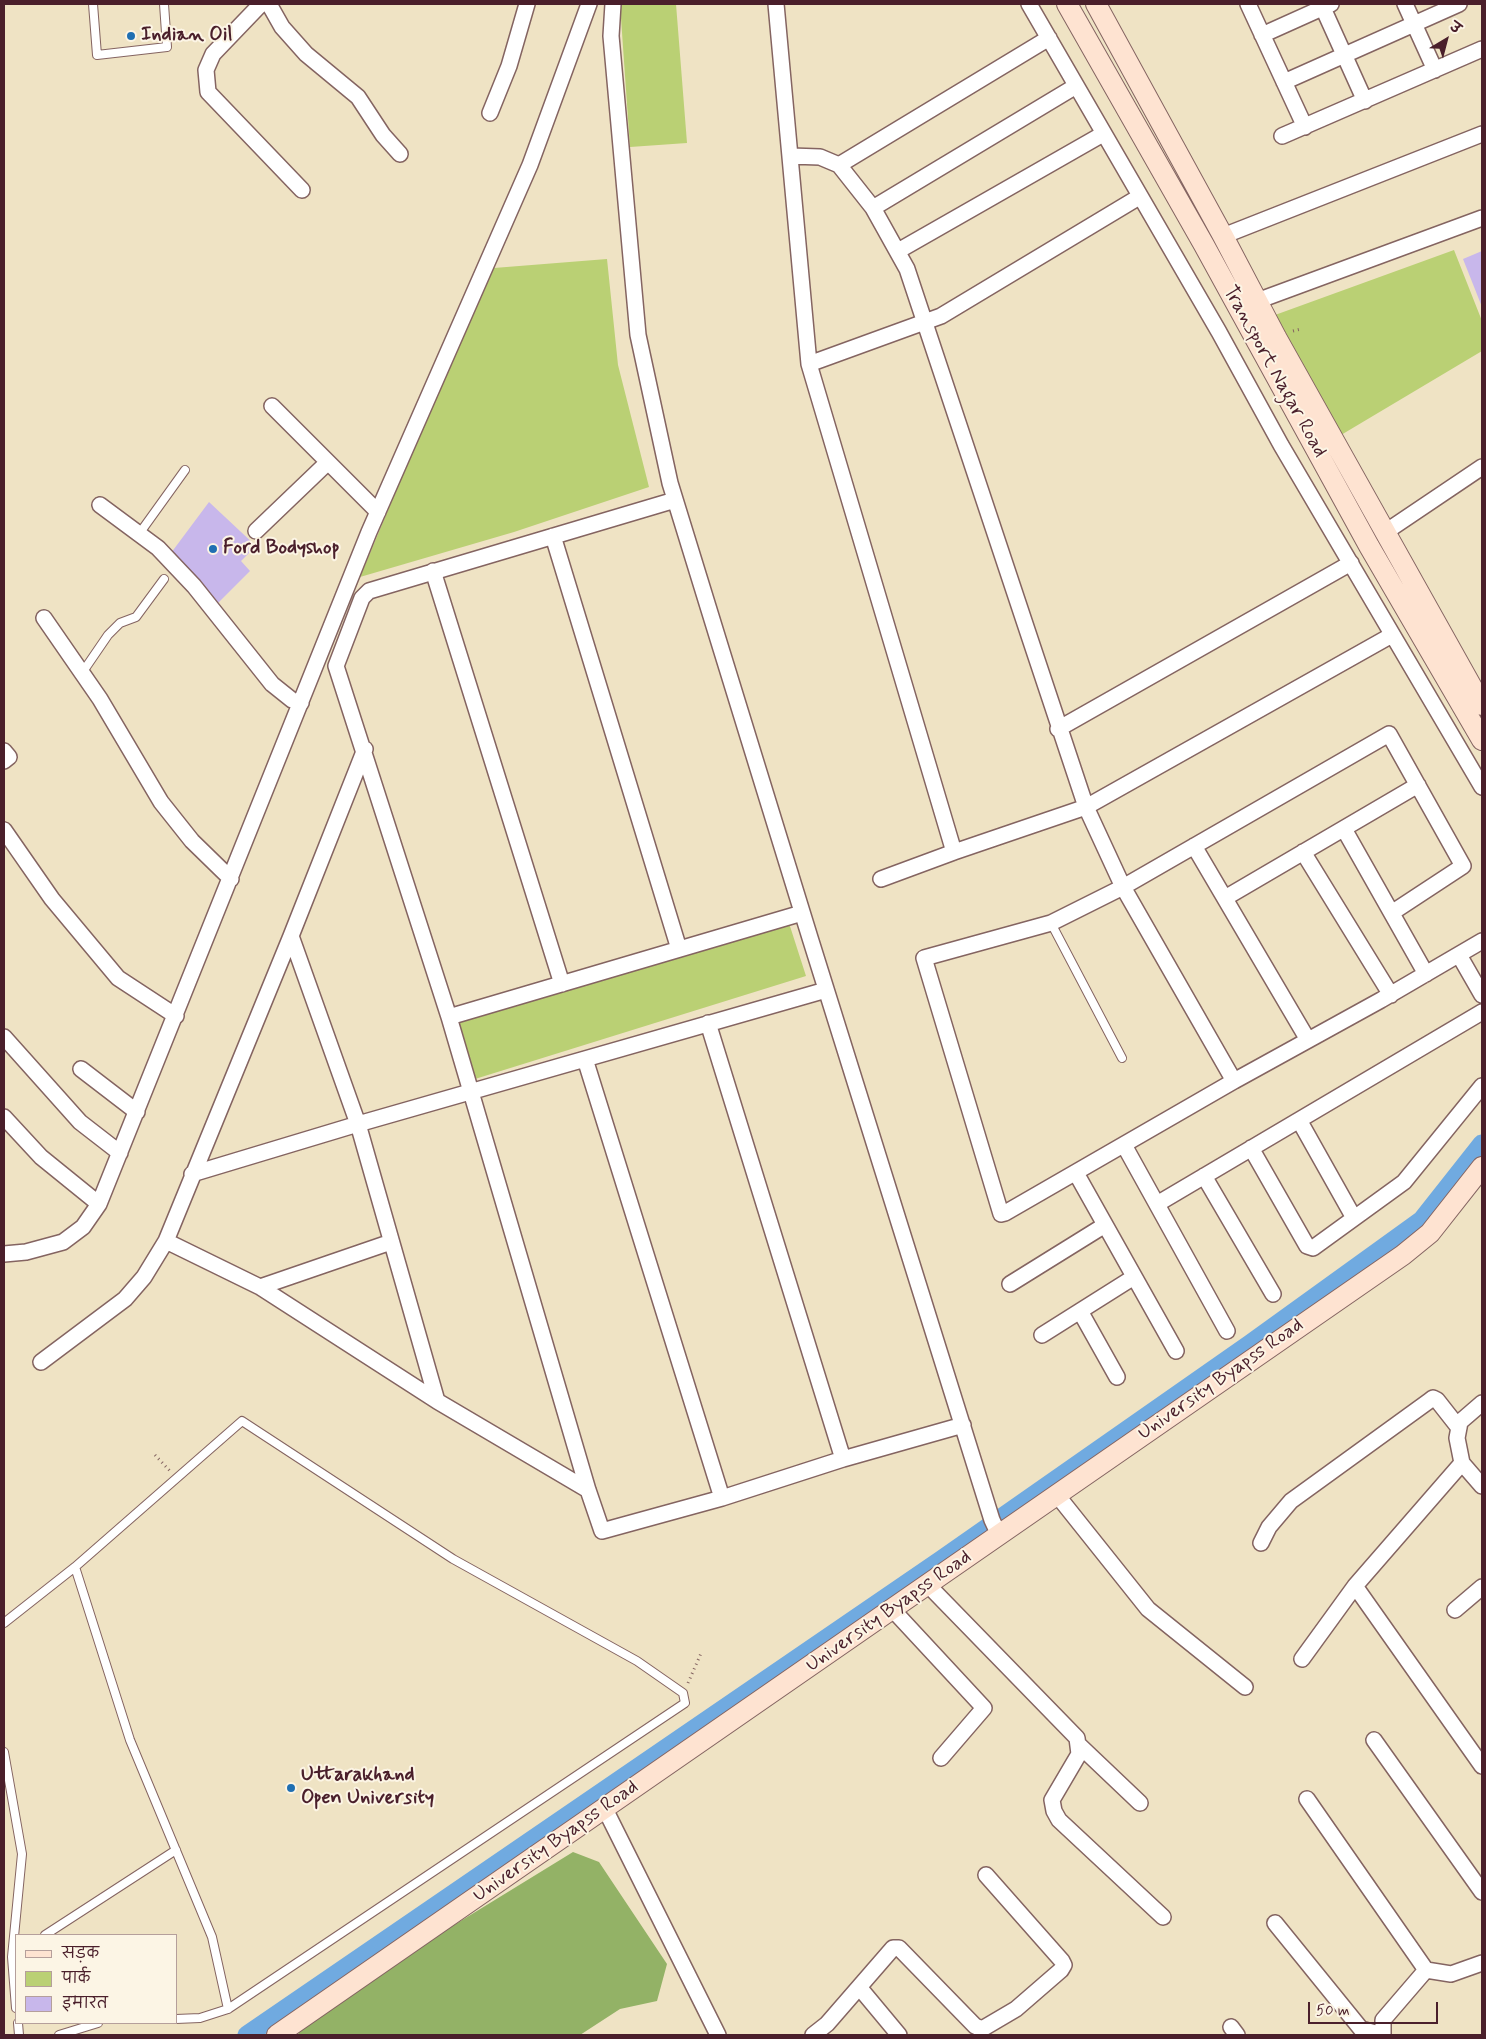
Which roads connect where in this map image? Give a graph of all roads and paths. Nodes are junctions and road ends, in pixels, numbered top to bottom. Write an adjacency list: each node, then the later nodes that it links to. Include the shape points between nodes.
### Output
1 (93, 4): 2 (lane, via 97,54 167,47)
2 (164, 4)
3 (261, 4): 33 (street, via 212,54 206,70 208,92)
4 (269, 4): 30 (street, via 282,27 306,54 358,97 382,135)
5 (527, 4): 25 (street, via 509,66)
6 (589, 4): 50 (street, via 530,165)
7 (613, 4): 48 (street, via 612,36 638,334)
8 (776, 4): 31 (street)
9 (1029, 4): 18 (street)
10 (1066, 4): 38 (main road, Transport Nagar Road)
11 (1096, 4): 37 (main road, Transport Nagar Road)
12 (1248, 4): 17 (street)
13 (1405, 4): 16 (street)
14 (1459, 4): 16 (street)
15 (1327, 6): 17 (street); 20 (street)
16 (1414, 23): 20 (street); 21 (street)
17 (1262, 35): 22 (street)
18 (1049, 38): 23 (street); 32 (street)
19 (1482, 49): 21 (street)
20 (1345, 55): 22 (street); 24 (street)
21 (1435, 70): 24 (street)
22 (1284, 82): 26 (street)
23 (1076, 86): 27 (street); 35 (street)
24 (1364, 101): 26 (street)
25 (490, 113)
26 (1305, 127): 29 (street)
27 (1103, 134): 34 (street); 39 (street)
28 (1482, 134): 37 (street)
29 (1282, 136)
30 (400, 154)
31 (792, 156): 32 (street, via 820,158); 43 (street)
32 (839, 165): 35 (street)
33 (302, 190)
34 (1139, 197): 41 (street, via 1014,274); 55 (street)
35 (874, 208): 39 (street)
36 (1482, 218): 40 (street)
37 (1223, 236): 38 (main road); 40 (main road, Transport Nagar Road)
38 (1204, 245): 42 (main road, Transport Nagar Road)
39 (898, 251): 41 (street, via 908,269)
40 (1257, 301): 42 (main road, Transport Nagar Road)
41 (926, 323): 43 (street); 63 (street)
42 (1277, 360): 52 (main road, Transport Nagar Road); 64 (main road, Transport Nagar Road, via 1369,546)
43 (809, 364): 74 (street)
44 (272, 406): 45 (street)
45 (327, 463): 50 (street); 51 (street)
46 (1482, 467): 52 (street)
47 (185, 470): 53 (lane)
48 (675, 500): 54 (street); 81 (street)
49 (100, 505): 53 (street)
50 (378, 512): 61 (street)
51 (256, 531)
52 (1384, 533): 62 (main road, Transport Nagar Road)
53 (139, 534): 61 (street, via 158,548 194,586 272,684)
54 (553, 536): 56 (street); 85 (street)
55 (1351, 563): 59 (street); 63 (street)
56 (433, 571): 65 (street, via 369,591 362,598 336,666); 88 (street)
57 (164, 579): 60 (lane, via 136,617 120,623 108,635)
58 (44, 618): 60 (street)
59 (1392, 635): 69 (street); 70 (street)
60 (82, 673): 76 (street, via 161,802 192,841)
61 (301, 703): 76 (street)
62 (1482, 705)
63 (1058, 729): 70 (street)
64 (1482, 740)
65 (364, 749): 83 (street); 94 (street)
66 (4, 751): 67 (street, via 9,757)
67 (4, 761)
68 (1418, 785): 71 (street); 73 (street, via 1387,734); 80 (street, via 1463,866)
69 (1482, 787)
70 (1086, 807): 74 (street); 78 (street)
71 (1344, 829): 75 (street); 80 (street)
72 (4, 830): 93 (street, via 52,899 118,978)
73 (1194, 846): 78 (street); 79 (street)
74 (954, 852): 77 (street)
75 (1303, 852): 79 (street); 90 (street)
76 (231, 879): 93 (street)
77 (881, 879)
78 (1123, 887): 82 (street); 101 (street)
79 (1225, 898): 97 (street)
80 (1393, 912): 87 (street)
81 (802, 913): 85 (street); 89 (street)
82 (1051, 923): 98 (lane); 112 (street, via 924,958 1001,1214)
83 (291, 936): 107 (street); 113 (street)
84 (1482, 941): 86 (street)
85 (679, 949): 88 (street)
86 (1458, 955): 87 (street); 91 (street)
87 (1426, 974): 90 (street)
88 (562, 984): 94 (street)
89 (826, 990): 95 (street); 134 (street)
90 (1390, 995): 97 (street)
91 (1482, 995)
92 (1482, 1012): 106 (street)
93 (176, 1016): 104 (street)
94 (450, 1017): 103 (street)
95 (708, 1023): 99 (street); 137 (street)
96 (4, 1038): 110 (street, via 80,1122)
97 (1308, 1040): 101 (street)
98 (1122, 1058)
99 (585, 1059): 103 (street); 143 (street)
100 (81, 1069): 104 (street)
101 (1234, 1080): 108 (street)
102 (1482, 1086): 117 (street, via 1404,1182)
103 (472, 1091): 107 (street); 141 (street)
104 (137, 1112): 110 (street)
105 (4, 1117): 115 (street, via 41,1157)
106 (1299, 1120): 109 (street); 117 (street)
107 (358, 1124): 113 (street); 120 (street)
108 (1124, 1145): 112 (street); 116 (street)
109 (1251, 1148): 114 (street); 117 (street, via 1308,1246 1313,1248)
110 (120, 1153): 115 (street)
111 (1482, 1167): 142 (main road, University Byapss Road, via 1430,1234 1403,1255)
112 (1076, 1173): 118 (street)
113 (192, 1174): 119 (street)
114 (1204, 1176): 116 (street); 125 (street)
115 (99, 1204): 121 (street, via 83,1226 63,1242)
116 (1157, 1204): 127 (street)
117 (1354, 1218)
118 (1105, 1225): 122 (street); 123 (street)
119 (166, 1241): 124 (street); 130 (street, via 144,1277 125,1299)
120 (391, 1242): 124 (street); 132 (street)
121 (4, 1254)
122 (1134, 1277): 126 (street); 129 (street)
123 (1010, 1284)
124 (260, 1287): 132 (street)
125 (1273, 1294)
126 (1080, 1311): 128 (street); 131 (street)
127 (1228, 1331)
128 (1042, 1335)
129 (1176, 1351)
130 (41, 1362)
131 (1117, 1377)
132 (437, 1401): 141 (street)
133 (1482, 1403): 135 (street, via 1460,1422)
134 (963, 1426): 137 (street); 144 (street)
135 (1459, 1428): 138 (street, via 1456,1438); 145 (street, via 1433,1398 1292,1501 1270,1526)
136 (155, 1455): 139 (path)
137 (844, 1459): 143 (street)
138 (1462, 1463): 140 (street); 148 (street)
139 (177, 1478): 146 (lane); 156 (lane, via 242,1421 453,1559 637,1661)
140 (1482, 1486)
141 (588, 1490): 143 (street, via 602,1531)
142 (1057, 1495): 144 (main road, University Byapss Road); 155 (street, via 1148,1609)
143 (722, 1498)
144 (996, 1528): 147 (main road, University Byapss Road)
145 (1261, 1543)
146 (74, 1567): 152 (lane); 165 (lane, via 130,1740)
147 (928, 1585): 150 (main road, University Byapss Road); 158 (street, via 1077,1738)
148 (1355, 1586): 154 (street); 161 (street)
149 (1482, 1587): 151 (street)
150 (893, 1610): 160 (street, via 984,1708); 164 (main road, University Byapss Road)
151 (1455, 1610)
152 (4, 1623)
153 (702, 1651): 156 (path)
154 (1302, 1659)
155 (1244, 1687)
156 (683, 1693): 178 (lane, via 685,1703)
157 (1374, 1740): 167 (street)
158 (1079, 1745): 163 (street); 168 (street, via 1079,1754 1052,1800 1058,1820)
159 (4, 1752): 170 (lane, via 22,1854)
160 (941, 1758)
161 (1482, 1766)
162 (1307, 1799): 175 (street)
163 (1140, 1802)
164 (605, 1808): 183 (main road, University Byapss Road); 184 (street)
165 (176, 1850): 171 (lane); 178 (lane, via 212,1937)
166 (986, 1875): 177 (street, via 1062,1961 1061,1970 1016,2009 982,2030 899,1948 893,1948)
167 (1482, 1892)
168 (1163, 1918)
169 (1275, 1923): 187 (street, via 1361,2029)
170 (16, 1934)
171 (47, 1934)
172 (15, 1943): 173 (lane)
173 (14, 1956): 176 (lane)
174 (1482, 1963): 175 (street, via 1450,1974)
175 (1426, 1970): 187 (street, via 1383,2020)
176 (15, 1982)
177 (859, 1987): 181 (street); 186 (street)
178 (228, 2009): 179 (lane, via 200,2018)
179 (178, 2019)
180 (95, 2024): 182 (lane)
181 (831, 2030): 185 (street)
182 (59, 2035)
183 (277, 2035)
184 (718, 2035)
185 (813, 2035)
186 (899, 2035)
187 (1382, 2035)

